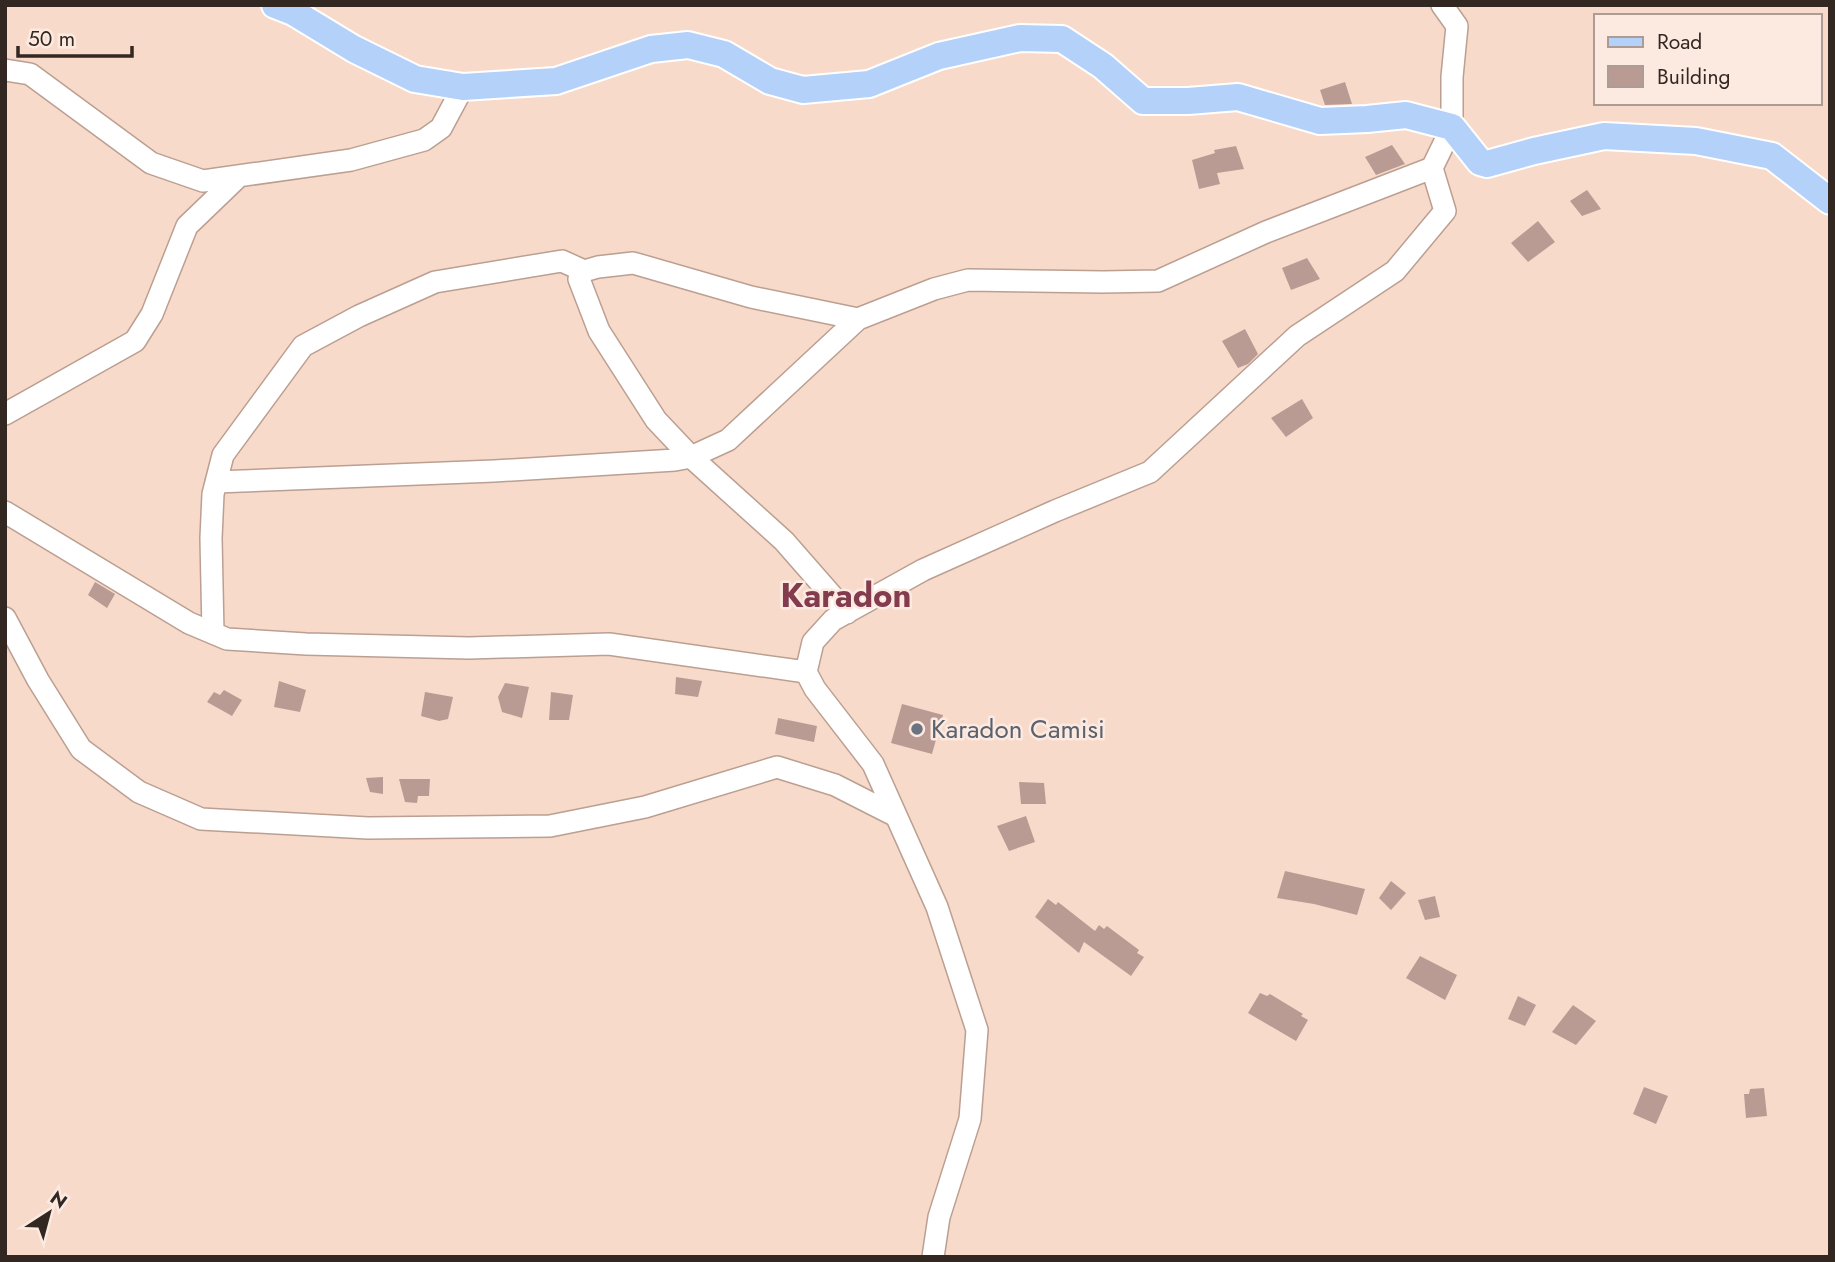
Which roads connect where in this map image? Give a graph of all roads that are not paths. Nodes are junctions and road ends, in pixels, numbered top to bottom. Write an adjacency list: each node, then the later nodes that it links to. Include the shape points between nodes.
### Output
1 (275, 5): 5 (main road, via 415,79)
2 (1442, 5): 3 (street)
3 (1457, 16): 6 (street)
4 (5, 70): 8 (street, via 30,74 151,163 203,181)
5 (463, 87): 6 (main road, via 556,81 651,49 688,45 724,54 770,80 803,90 869,85 939,56 1020,38 1062,39 1143,101 1238,97 1320,121 1406,115); 8 (street, via 441,128 424,140 351,160)
6 (1452, 127): 7 (street); 9 (main road, via 1483,164 1604,136 1696,141 1772,156)
7 (1432, 169): 11 (street, via 1266,232 1158,281 968,280); 16 (street, via 1445,211 1395,271 1297,336 1150,472 923,570)
8 (239, 176): 12 (street, via 187,226 152,314 135,341)
9 (1830, 201)
10 (584, 271): 11 (street, via 633,263 751,297); 13 (street, via 579,279 599,331 656,420); 14 (street, via 562,261 435,282 303,346 223,455)
11 (858, 319): 13 (street, via 728,440)
12 (5, 414)
13 (691, 457): 14 (street, via 494,471); 16 (street, via 784,541)
14 (216, 482): 18 (street, via 211,538)
15 (5, 512): 18 (street, via 188,623)
16 (847, 613): 19 (street, via 833,620 813,642)
17 (5, 618): 20 (street, via 81,749 139,792 201,819 368,828 550,826 645,807 777,767 835,785)
18 (214, 633): 19 (street, via 227,639 306,644 469,648 609,644)
19 (806, 672): 20 (street, via 873,764)
20 (896, 816): 21 (street, via 937,907 977,1030 970,1119 939,1217)
21 (933, 1257)

